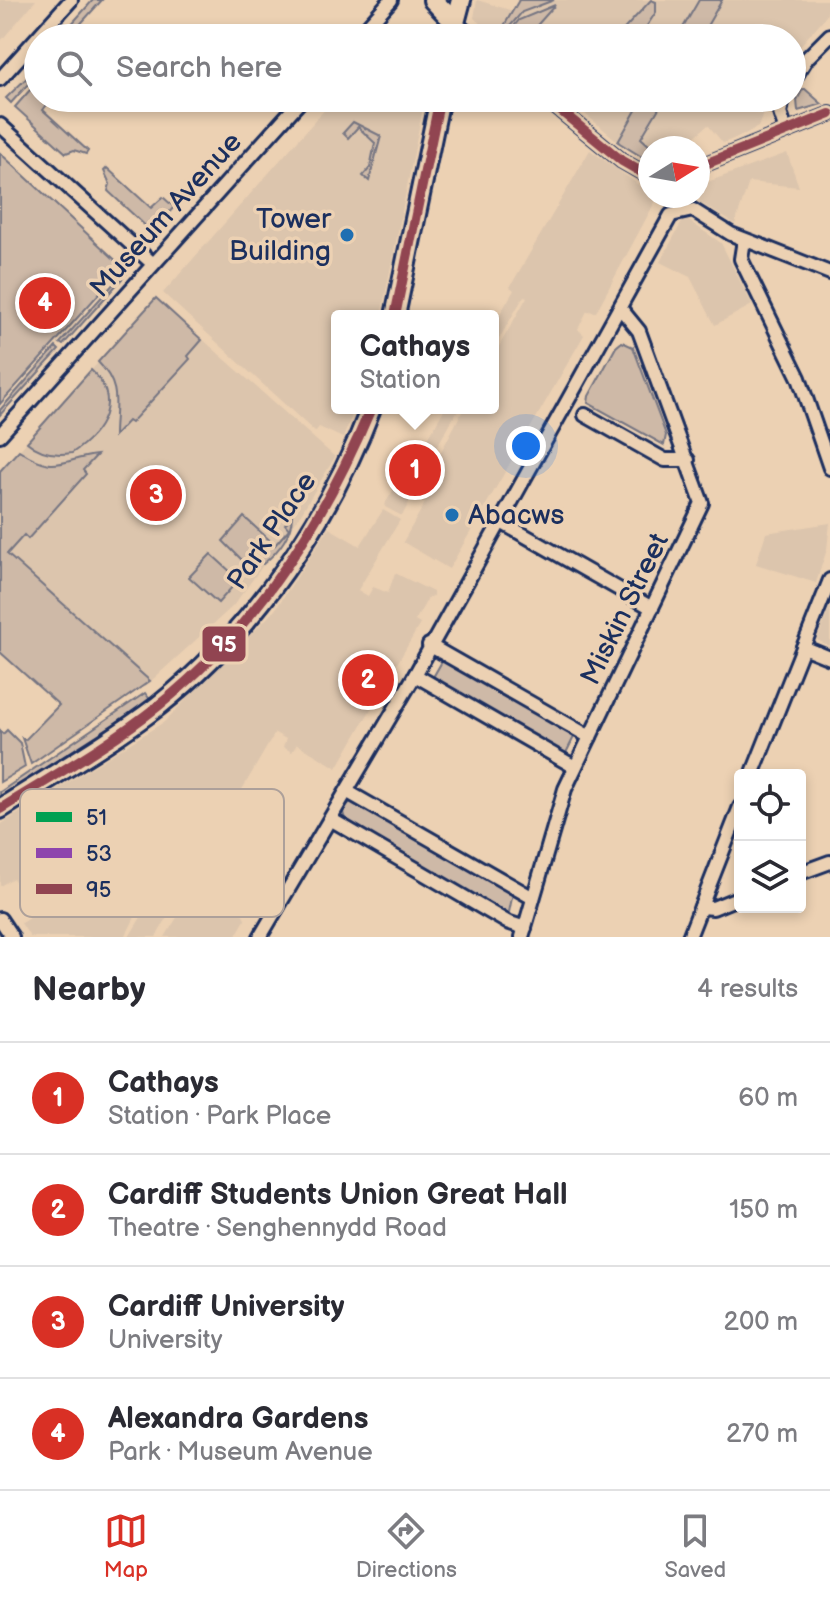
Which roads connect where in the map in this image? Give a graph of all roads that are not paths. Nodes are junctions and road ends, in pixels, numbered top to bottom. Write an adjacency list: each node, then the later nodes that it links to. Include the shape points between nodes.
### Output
1 (71, 0): 5 (street)
2 (391, 0): 6 (street)
3 (433, 0): 7 (street)
4 (461, 0): 8 (street)
5 (49, 24)
6 (370, 24)
7 (449, 24)
8 (455, 24)
9 (830, 35): 11 (street)
10 (24, 52): 12 (street)
11 (806, 60)
12 (0, 79)
13 (290, 112): 23 (street, Museum Avenue)
14 (437, 112): 26 (street)
15 (562, 112): 21 (street)
16 (780, 112): 19 (street)
17 (830, 114): 19 (street)
18 (0, 125): 23 (street)
19 (786, 131): 20 (street)
20 (710, 162)
21 (638, 170)
22 (744, 240): 24 (street); 25 (street, via 697,212 681,210 669,219); 31 (street, via 741,259 799,378)
23 (153, 264): 29 (street, Museum Avenue)
24 (830, 273)
25 (621, 309): 30 (street, Miskin Street, via 639,331); 32 (street)
26 (396, 310)
27 (369, 414): 42 (street, Park Place, via 344,474 310,533 229,637 145,715)
28 (585, 415): 30 (street, via 665,460)
29 (0, 435)
30 (688, 460): 34 (street, Miskin Street, via 702,503)
31 (830, 468)
32 (501, 522): 34 (street); 35 (street)
33 (830, 580): 36 (street)
34 (652, 608): 39 (street, Miskin Street)
35 (429, 645): 38 (street); 39 (street)
36 (803, 647): 37 (street); 41 (street)
37 (830, 658)
38 (415, 675): 40 (street); 43 (street)
39 (590, 737): 40 (street, Miskin Street)
40 (575, 767): 51 (street, Miskin Street)
41 (754, 769)
42 (31, 789)
43 (348, 792): 46 (street); 51 (street)
44 (20, 796): 45 (street, Park Place)
45 (0, 809)
46 (332, 820): 50 (street); 56 (street)
47 (734, 822): 53 (street)
48 (830, 862): 49 (street)
49 (806, 871)
50 (284, 898)
51 (533, 898): 56 (street, Miskin Street)
52 (734, 899): 53 (street)
53 (701, 907): 59 (street)
54 (272, 917): 58 (street)
55 (0, 919): 57 (street)
56 (523, 932)
57 (12, 937)
58 (260, 937)
59 (689, 937)

